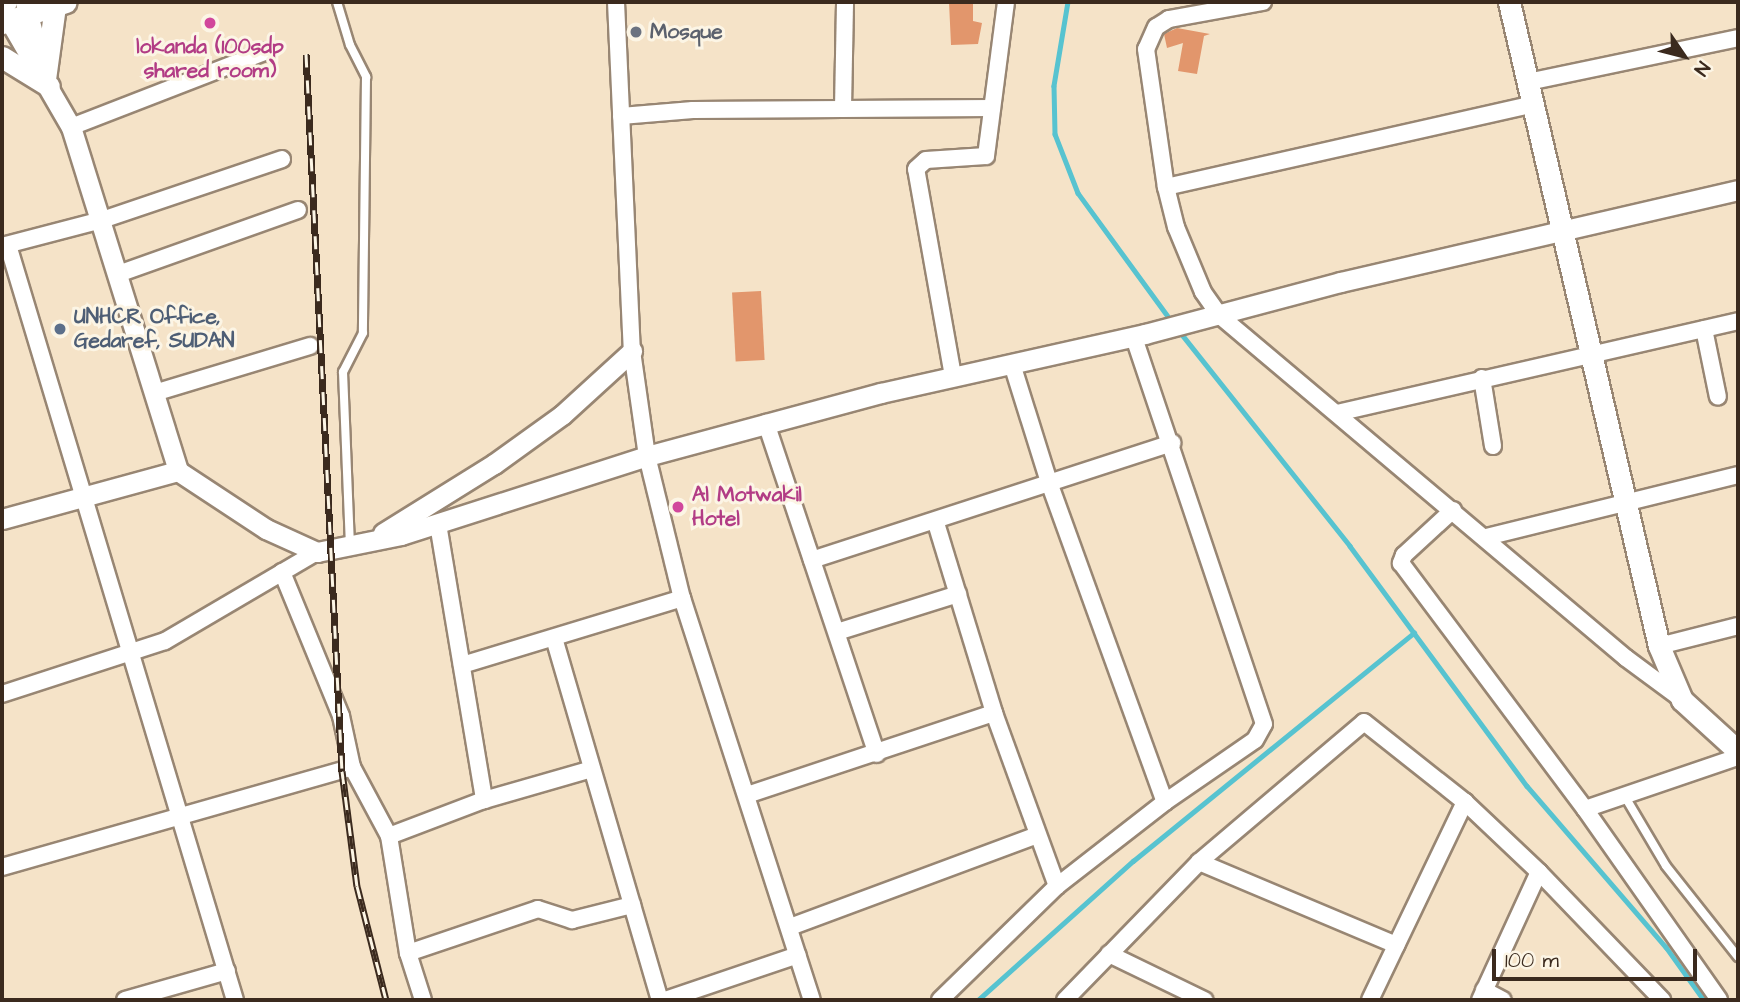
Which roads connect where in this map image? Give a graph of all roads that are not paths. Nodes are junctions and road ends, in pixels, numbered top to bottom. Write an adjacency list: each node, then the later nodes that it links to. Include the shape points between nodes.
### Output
1 (337, 2): 55 (lane, via 366,77 363,334 343,372)
2 (615, 2): 18 (street)
3 (845, 2): 16 (street)
4 (1006, 2): 17 (street)
5 (1263, 2): 21 (street, via 1169,19 1149,37 1146,49)
6 (1509, 2): 14 (main road)
7 (61, 4): 8 (main road); 13 (main road)
8 (27, 9): 9 (main road); 13 (street)
9 (4, 11): 13 (street)
10 (1738, 38): 14 (street)
11 (264, 52): 19 (street)
12 (2, 57): 13 (main road)
13 (46, 79): 19 (street)
14 (1528, 82): 15 (main road)
15 (1534, 104): 21 (street); 25 (main road)
16 (843, 108): 17 (street); 18 (street)
17 (992, 108): 36 (street, via 985,158 926,160 916,169)
18 (621, 116): 33 (street)
19 (71, 127): 24 (street)
20 (282, 159): 24 (street)
21 (1166, 187): 28 (street)
22 (1738, 190): 25 (street)
23 (298, 210): 27 (street)
24 (102, 220): 26 (street); 27 (street)
25 (1564, 230): 28 (street); 34 (main road)
26 (5, 246): 48 (street)
27 (118, 274): 38 (street)
28 (1211, 318): 31 (street); 40 (street)
29 (1738, 321): 30 (street)
30 (1704, 329): 34 (street); 39 (street)
31 (1139, 336): 35 (street); 42 (street)
32 (310, 345): 38 (street)
33 (632, 351): 44 (street); 55 (street, via 562,415 494,464)
34 (1590, 356): 37 (street); 49 (main road)
35 (1012, 364): 36 (street); 47 (street)
36 (953, 376): 41 (street)
37 (1482, 378): 40 (street); 43 (street)
38 (153, 393): 45 (street)
39 (1718, 397)
40 (1337, 413): 50 (street)
41 (766, 424): 44 (street); 57 (street)
42 (1172, 443): 47 (street); 78 (street, via 1264,724 1255,740)
43 (1493, 446)
44 (647, 456): 53 (street); 60 (street)
45 (178, 471): 48 (street); 56 (street, via 266,529)
46 (1738, 475): 49 (street)
47 (1050, 485): 52 (street); 78 (street)
48 (86, 496): 51 (street); 65 (street)
49 (1626, 503): 54 (street); 64 (main road)
50 (1453, 510): 54 (street); 80 (street, via 1401,563)
51 (2, 519)
52 (936, 523): 57 (street); 59 (street)
53 (438, 524): 55 (street); 66 (street)
54 (1486, 537): 68 (street, via 1626,658)
55 (358, 546): 56 (street)
56 (317, 552): 58 (street)
57 (813, 560): 62 (street)
58 (282, 572): 65 (street, via 182,632); 73 (street, via 341,716)
59 (958, 594): 62 (street); 69 (street)
60 (682, 598): 63 (street); 75 (street)
61 (1738, 626): 64 (street)
62 (837, 632): 71 (street)
63 (554, 638): 66 (street); 74 (street)
64 (1658, 646): 68 (main road)
65 (133, 654): 67 (street); 81 (street)
66 (462, 665): 77 (street)
67 (2, 694)
68 (1682, 700): 70 (main road)
69 (994, 713): 71 (street); 82 (street)
70 (1738, 751)
71 (877, 754): 75 (street)
72 (1738, 757): 76 (street)
73 (352, 767): 81 (street); 83 (street)
74 (592, 769): 77 (street); 88 (street)
75 (747, 795): 89 (street)
76 (1625, 795): 80 (street); 94 (lane, via 1666,866)
77 (484, 800): 83 (street)
78 (1165, 802): 87 (street)
79 (1465, 802): 84 (street, via 1364,722); 86 (street); 90 (street)
80 (1585, 809): 108 (street)
81 (182, 816): 85 (street); 95 (street)
82 (1037, 835): 87 (street); 89 (street)
83 (389, 836): 91 (street)
84 (1199, 862): 90 (street); 92 (street)
85 (2, 867)
86 (1539, 872): 96 (street); 107 (street)
87 (1057, 886): 102 (street)
88 (632, 905): 91 (street, via 572,920 538,909); 100 (street)
89 (790, 927): 93 (street)
90 (1396, 945): 105 (street)
91 (408, 953): 99 (street)
92 (1109, 954): 103 (street); 104 (street)
93 (799, 955): 100 (street); 101 (street)
94 (1738, 957)
95 (227, 971): 97 (street); 98 (street)
96 (1482, 995): 106 (street)
97 (125, 1000)
98 (235, 1000)
99 (423, 1000)
100 (663, 1000)
101 (812, 1000)
102 (940, 1000)
103 (1065, 1000)
104 (1204, 1000)
105 (1370, 1000)
106 (1503, 1000)
107 (1662, 1000)
108 (1718, 1000)

